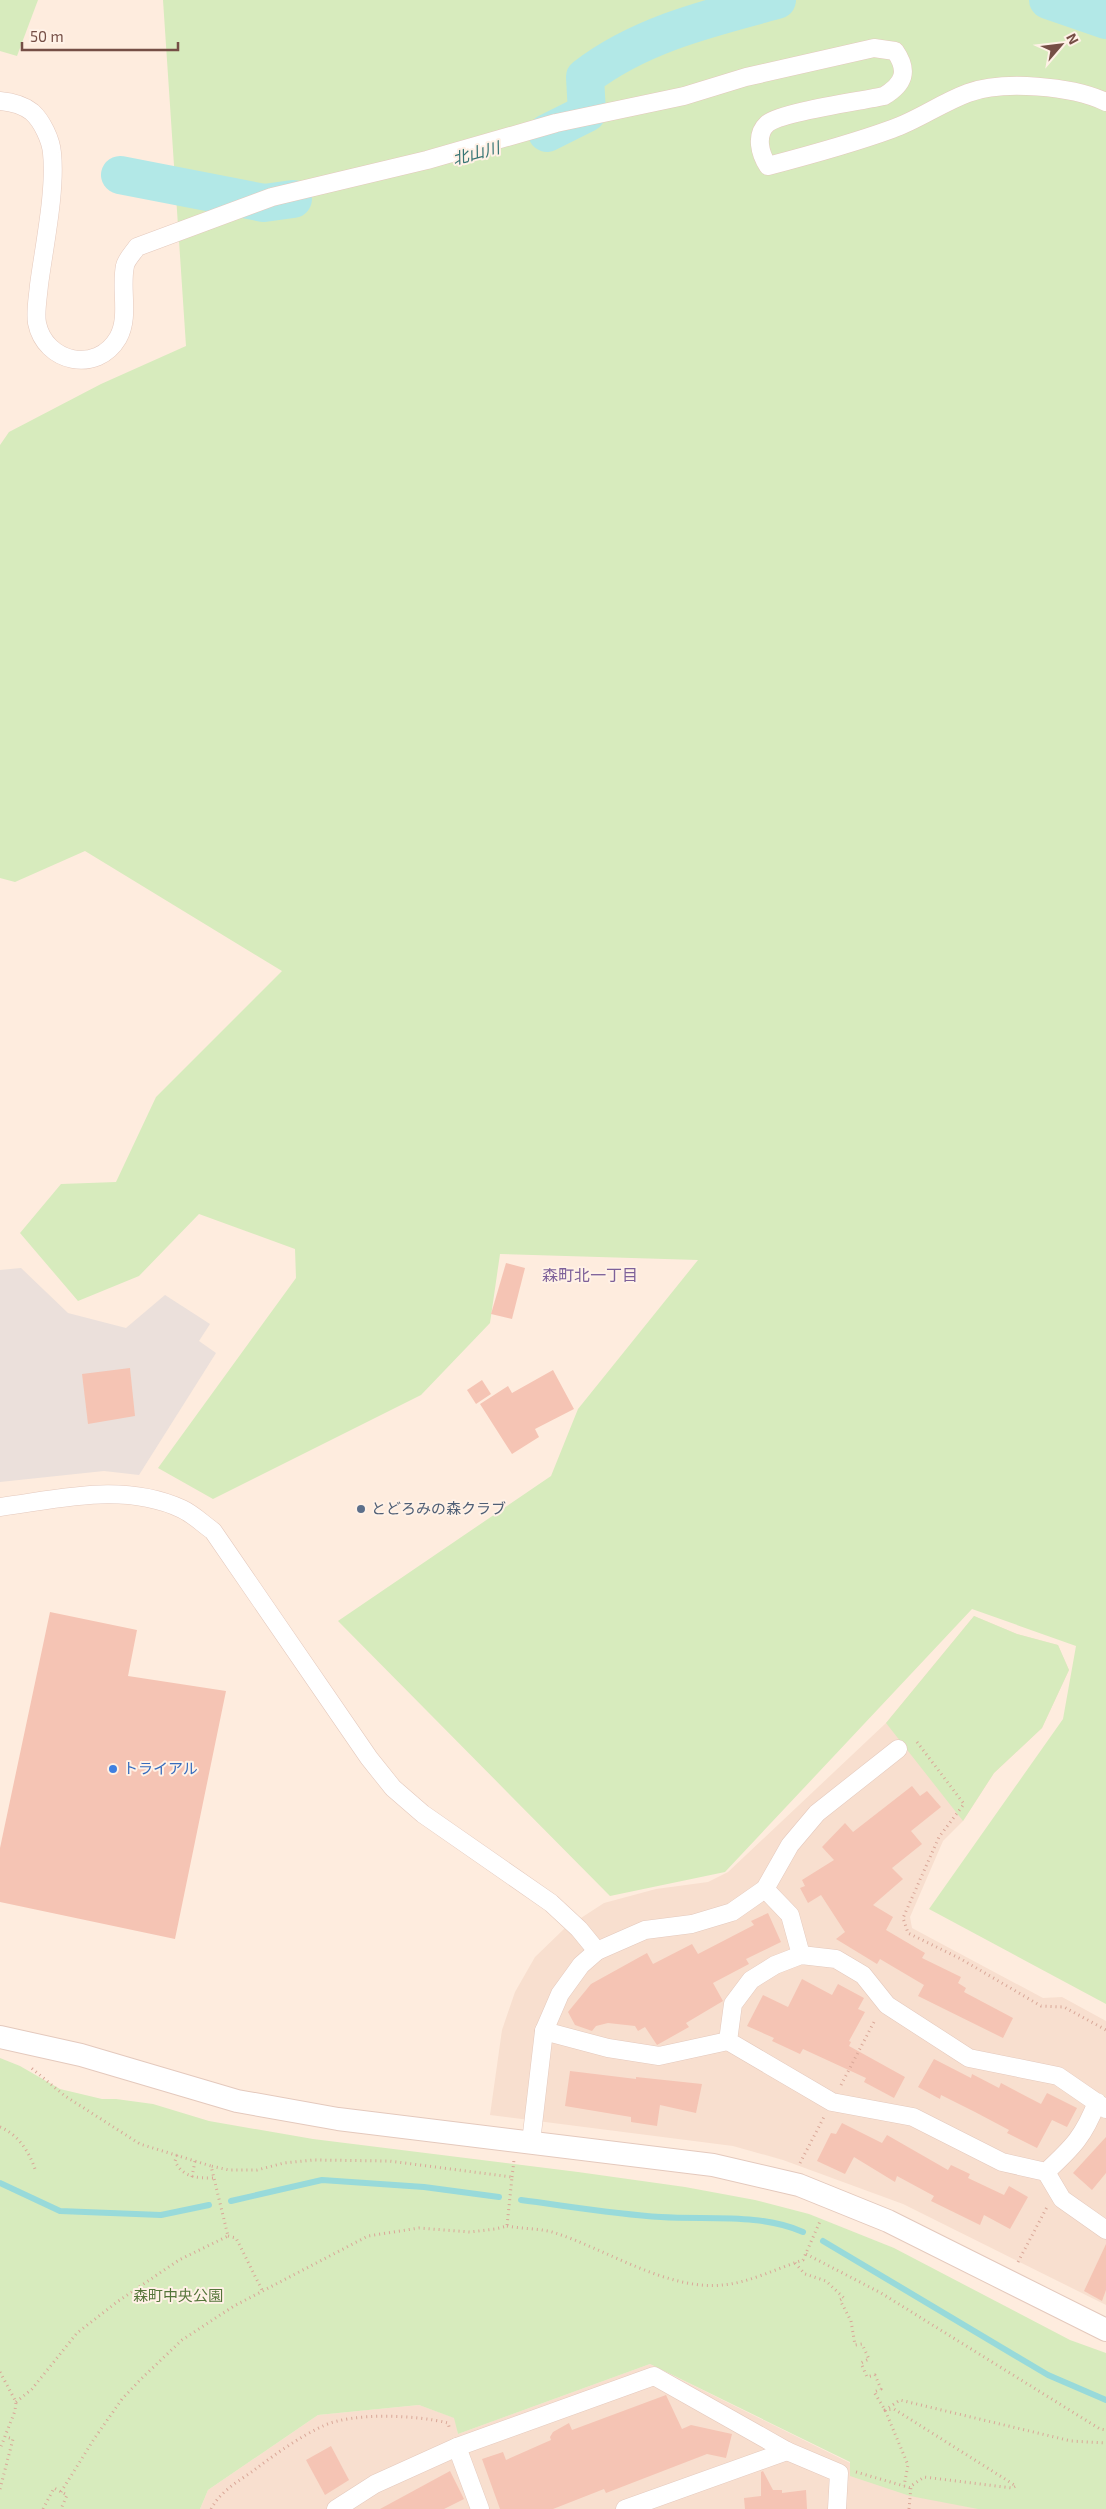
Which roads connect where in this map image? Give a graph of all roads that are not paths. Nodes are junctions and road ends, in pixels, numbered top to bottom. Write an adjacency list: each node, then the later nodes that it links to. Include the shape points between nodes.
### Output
1 (0, 101): 2 (street, via 14,103 32,112 45,131 52,152 52,181 37,324 48,346 64,358 83,360 102,354 118,338 123,318 125,264 137,247 272,197 427,160 556,123 684,96 746,77 874,48 895,51 904,63 896,89 884,96 787,116 768,123 760,133 761,155 768,166 855,143 896,128 968,93 997,87 1063,90)
2 (1106, 102)
3 (0, 1507): 6 (street, via 106,1492 144,1495 183,1509 213,1531 393,1788 422,1814 551,1903 579,1929)
4 (898, 1749): 5 (street, via 817,1813 790,1845)
5 (765, 1890): 6 (street, via 732,1912 692,1924 645,1930); 7 (street, via 790,1915)
6 (596, 1951): 8 (street, via 581,1965 560,1994)
7 (801, 1955): 10 (street, via 775,1965 751,1980 734,2004); 11 (street, via 836,1960 863,1976 887,2005 969,2058 1058,2076)
8 (544, 2031): 10 (street, via 608,2048 659,2056); 12 (street)
9 (0, 2037): 12 (street, via 81,2055 237,2101 338,2119)
10 (728, 2041): 13 (street, via 832,2102 913,2117 1002,2162)
11 (1102, 2105): 13 (street, via 1071,2148)
12 (532, 2142): 15 (street, via 712,2165 799,2185 888,2221)
13 (1046, 2172): 14 (street, via 1062,2199)
14 (1106, 2230)
15 (1106, 2330)
16 (457, 2447): 17 (street, via 654,2376); 18 (street, via 375,2484); 19 (street)
17 (787, 2450): 20 (street); 21 (street, via 839,2473)
18 (336, 2509)
19 (480, 2509)
20 (625, 2509)
21 (837, 2509)

